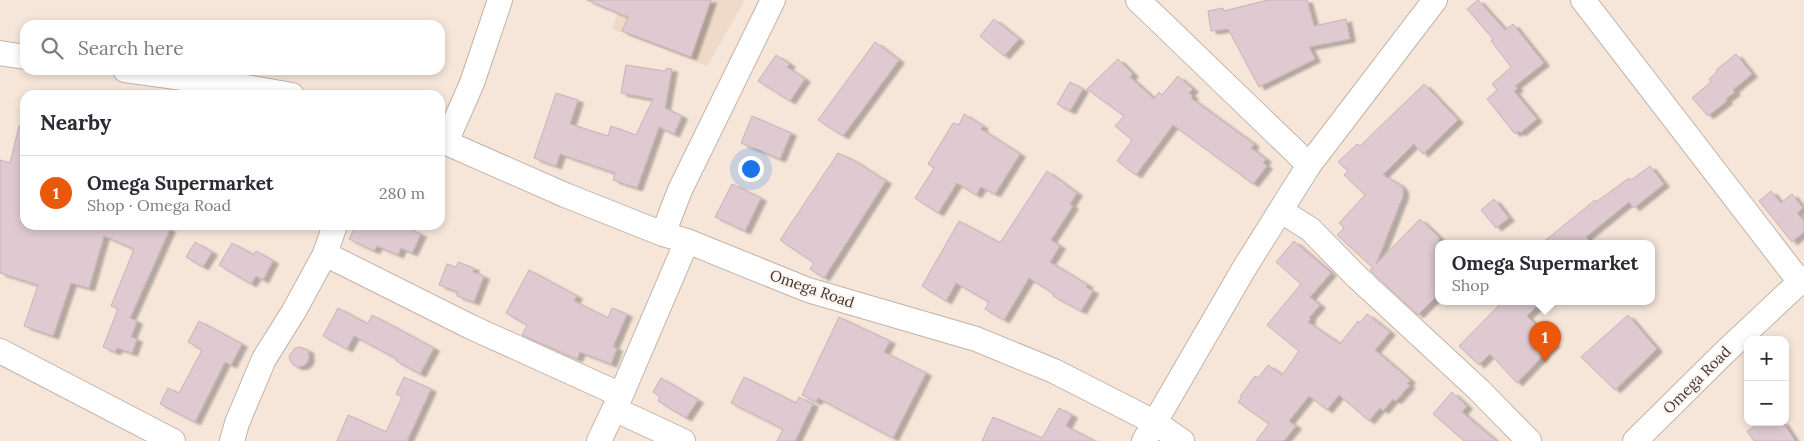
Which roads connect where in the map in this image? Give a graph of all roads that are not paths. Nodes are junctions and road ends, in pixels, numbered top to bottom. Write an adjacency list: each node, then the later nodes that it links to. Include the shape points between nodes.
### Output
1 (500, 0): 10 (street, via 472,83)
2 (773, 0): 15 (street, via 680,190)
3 (1138, 0): 12 (street)
4 (1435, 0): 12 (street)
5 (1583, 0): 18 (street)
6 (0, 53): 7 (street)
7 (20, 55)
8 (161, 75): 9 (street)
9 (263, 90)
10 (445, 137)
11 (445, 142): 15 (street, Omega Road)
12 (1309, 164): 13 (street)
13 (1281, 211): 21 (street); 27 (street, via 1310,229)
14 (333, 230): 17 (street)
15 (663, 234): 16 (street, Omega Road)
16 (687, 241): 20 (street); 21 (street, Omega Road, via 808,290 976,339 1054,371)
17 (325, 254): 20 (street); 23 (street, via 264,359)
18 (1802, 280): 28 (street, Omega Road)
19 (0, 352): 22 (street)
20 (618, 402): 24 (street); 25 (street)
21 (1149, 432): 26 (street, Omega Road)
22 (173, 441)
23 (232, 441)
24 (599, 441)
25 (683, 441)
26 (1182, 441)
27 (1529, 441)
28 (1635, 441)

